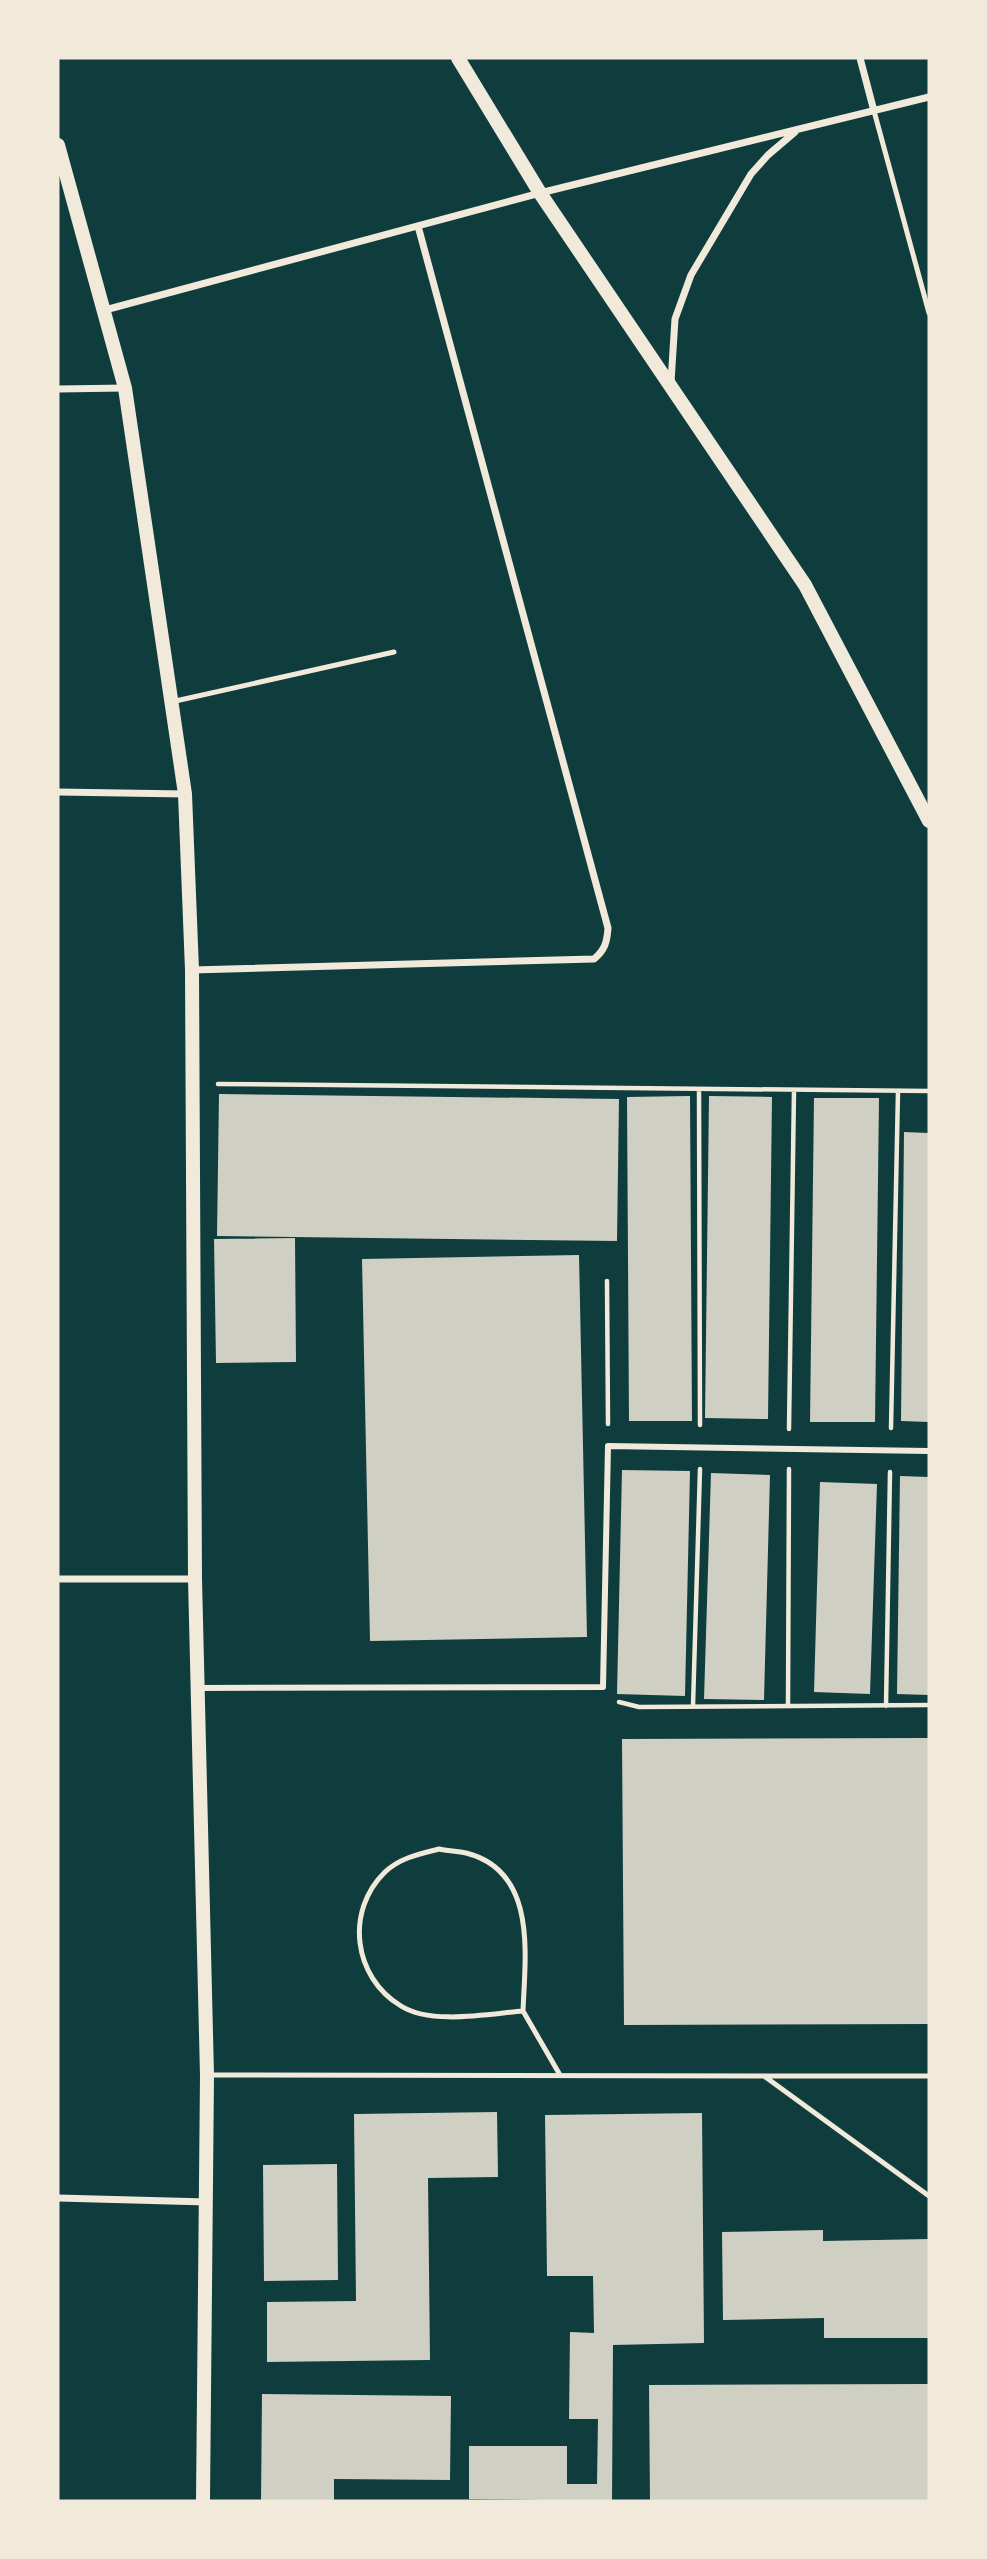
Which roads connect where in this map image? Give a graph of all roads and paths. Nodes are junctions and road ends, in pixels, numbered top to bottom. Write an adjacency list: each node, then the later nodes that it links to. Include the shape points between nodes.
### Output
1 (458, 58): 7 (main road)
2 (860, 58): 4 (street)
3 (929, 97): 4 (street)
4 (874, 111): 5 (street); 10 (lane)
5 (799, 129): 7 (street); 11 (street, via 751,174 691,275 675,319)
6 (58, 145): 9 (main road)
7 (540, 193): 8 (street); 11 (main road)
8 (418, 226): 9 (street); 19 (street, via 608,928 607,942 594,959)
9 (104, 310): 12 (main road)
10 (929, 313)
11 (671, 386): 18 (main road, via 805,586)
12 (125, 388): 13 (street); 15 (main road)
13 (58, 389)
14 (394, 652): 15 (lane)
15 (172, 702): 17 (main road)
16 (58, 792): 17 (street)
17 (185, 794): 19 (main road)
18 (929, 821)
19 (192, 970): 20 (main road)
20 (192, 1084): 21 (path); 32 (main road)
21 (699, 1089): 22 (path); 27 (path)
22 (794, 1090): 23 (path); 28 (path)
23 (898, 1090): 24 (path); 29 (path)
24 (929, 1091)
25 (607, 1281): 26 (path)
26 (608, 1446): 27 (street); 33 (street)
27 (701, 1448): 28 (street); 36 (path)
28 (789, 1449): 29 (street); 37 (path)
29 (891, 1451): 30 (street); 38 (path)
30 (929, 1451)
31 (58, 1579): 32 (street)
32 (195, 1579): 34 (main road)
33 (603, 1687): 34 (street); 36 (path, via 627,1706)
34 (199, 1688): 40 (main road)
35 (929, 1705): 38 (path)
36 (693, 1706): 37 (path)
37 (788, 1706): 38 (path)
38 (886, 1706)
39 (523, 2011): 39 (lane, via 426,2015 402,2007 381,1991 366,1969 358,1944 359,1918 368,1894 386,1871 410,1856 439,1849 468,1853 494,1866 513,1888 524,1915); 41 (lane)
40 (207, 2075): 41 (lane); 46 (main road)
41 (560, 2075): 42 (lane)
42 (764, 2076): 43 (lane); 44 (lane)
43 (929, 2076)
44 (929, 2196)
45 (58, 2199): 46 (street)
46 (207, 2202): 47 (main road)
47 (203, 2501)

